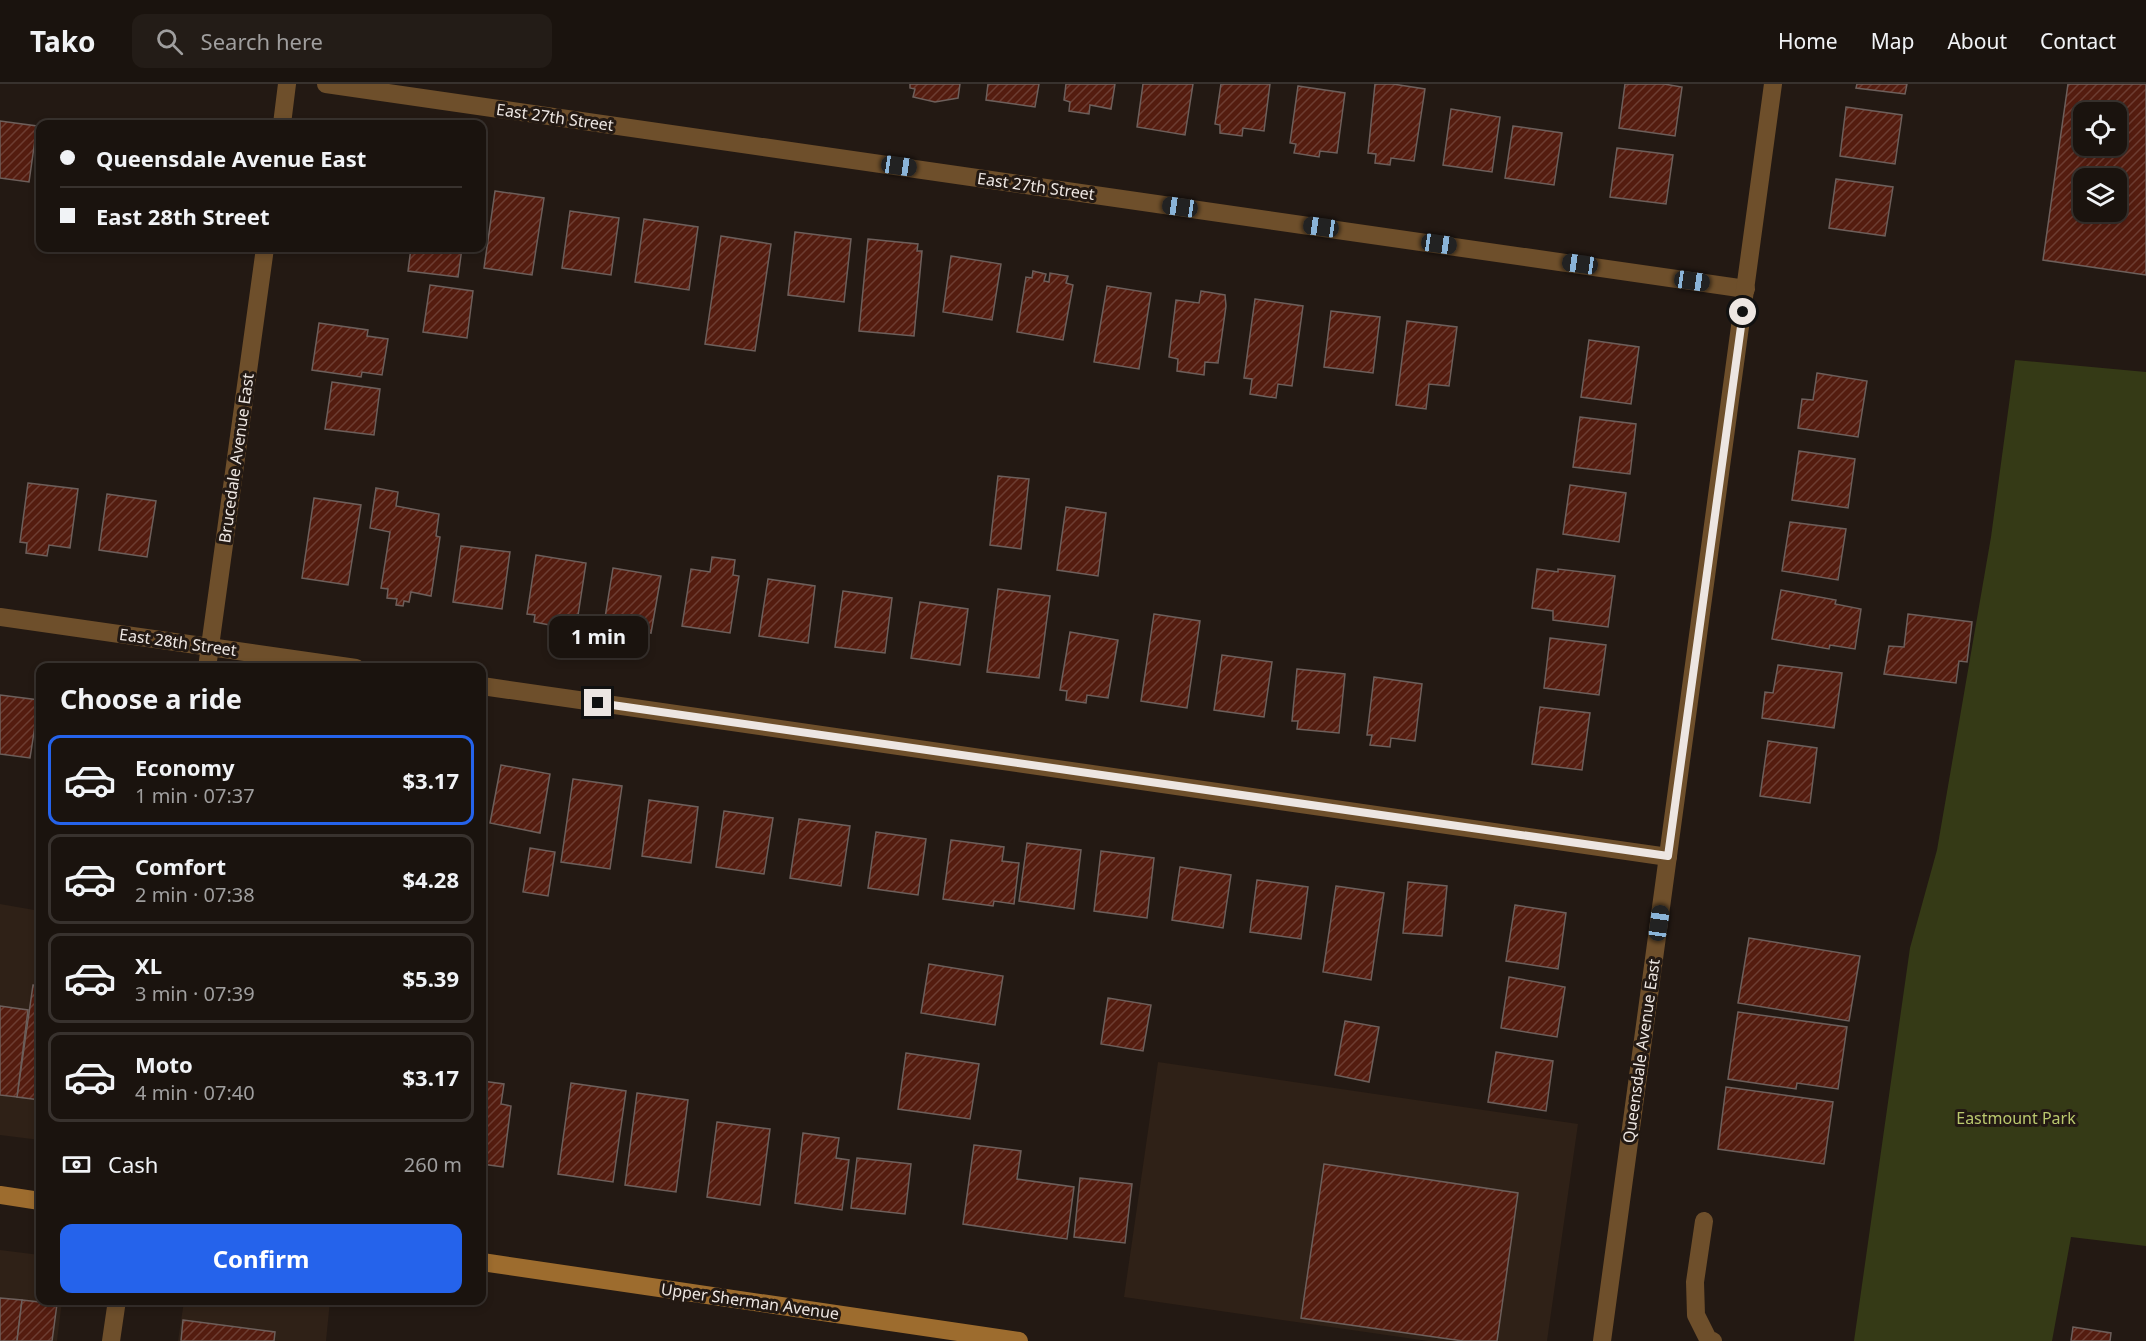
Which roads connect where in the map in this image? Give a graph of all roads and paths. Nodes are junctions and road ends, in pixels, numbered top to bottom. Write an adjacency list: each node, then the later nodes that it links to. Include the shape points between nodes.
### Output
1 (288, 84): 4 (street)
2 (326, 84): 6 (street, East 27th Street)
3 (1773, 84): 6 (street, Queensdale Avenue East)
4 (283, 120)
5 (264, 252): 8 (street, Brucedale Avenue East)
6 (1746, 289): 12 (street, Queensdale Avenue East)
7 (0, 617): 8 (street, East 28th Street)
8 (210, 646): 9 (street, Brucedale Avenue East); 10 (street, East 28th Street)
9 (208, 663)
10 (323, 663)
11 (486, 687): 12 (street)
12 (1668, 856): 20 (street, Queensdale Avenue East)
13 (0, 1195): 14 (main road)
14 (36, 1200)
15 (1704, 1221): 21 (street, via 1695,1282 1696,1315 1708,1339)
16 (486, 1263): 19 (main road, Upper Sherman Avenue)
17 (116, 1305): 18 (street)
18 (111, 1341)
19 (1019, 1341)
20 (1602, 1341)
21 (1713, 1341)

